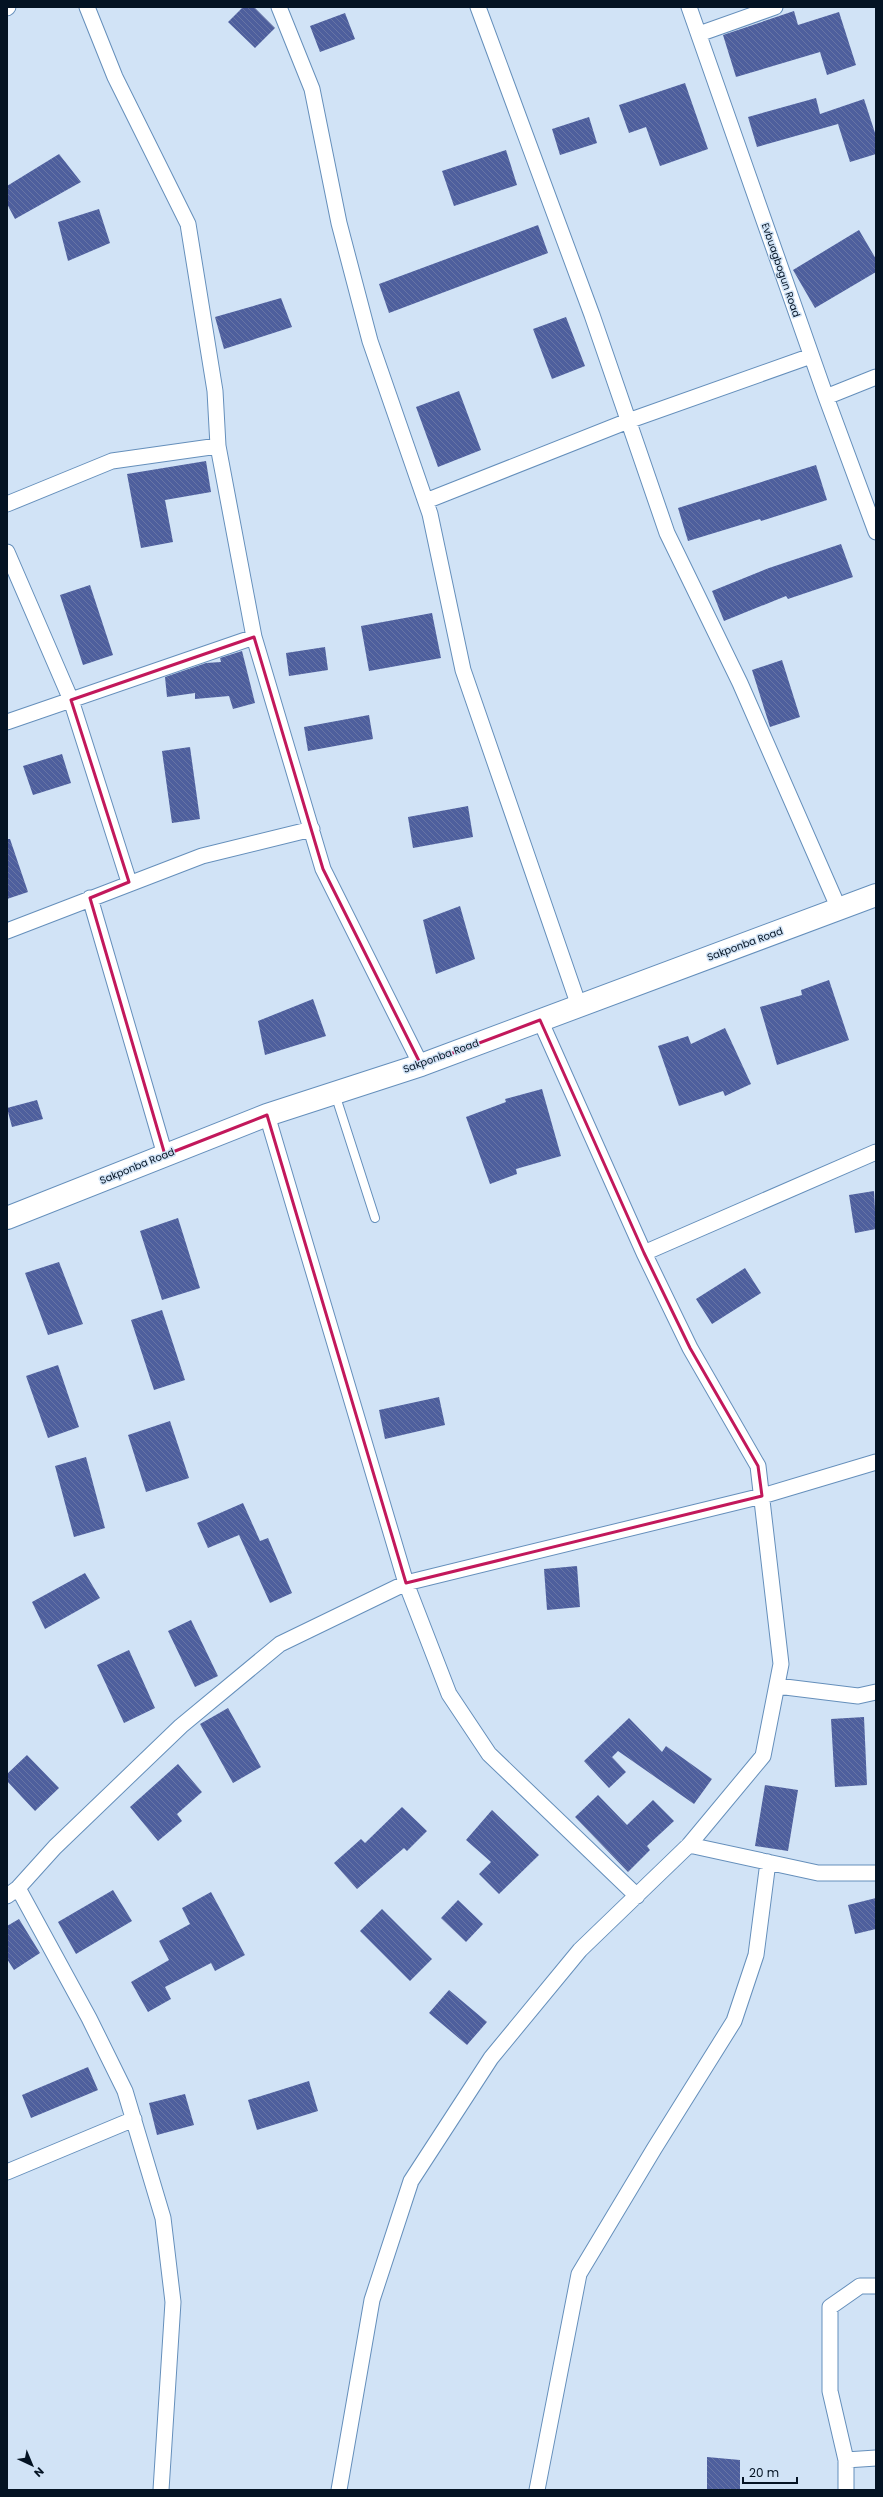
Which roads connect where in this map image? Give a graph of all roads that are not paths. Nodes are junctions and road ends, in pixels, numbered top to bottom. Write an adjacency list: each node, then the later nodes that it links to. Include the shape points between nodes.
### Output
1 (87, 7): 11 (street, via 115,77 188,224 215,391)
2 (279, 7): 12 (street, via 312,89 338,223 370,341)
3 (478, 7): 10 (street)
4 (689, 7): 6 (street, Evbuagbogun Road)
5 (775, 7): 6 (street)
6 (698, 34): 7 (street, Evbuagbogun Road)
7 (811, 356): 9 (street, Evbuagbogun Road); 10 (street)
8 (876, 377): 9 (street)
9 (826, 397): 14 (street, Evbuagbogun Road)
10 (628, 421): 12 (street); 23 (street, via 667,534 740,683)
11 (218, 446): 13 (street, via 112,460); 16 (street)
12 (426, 501): 25 (street, via 463,670)
13 (7, 504)
14 (876, 532)
15 (7, 552): 17 (street)
16 (254, 637): 17 (street); 19 (street)
17 (71, 700): 18 (street); 20 (street)
18 (7, 722)
19 (312, 829): 20 (street, via 202,856); 27 (street, via 323,870)
20 (129, 882): 22 (street)
21 (876, 895): 23 (main road, Sakponba Road)
22 (90, 898): 24 (street); 31 (street)
23 (839, 909): 25 (main road, Sakponba Road)
24 (7, 930)
25 (579, 1006): 26 (main road, Sakponba Road)
26 (540, 1020): 27 (main road, Sakponba Road); 34 (street)
27 (421, 1065): 28 (main road, Sakponba Road)
28 (335, 1093): 29 (main road, Sakponba Road); 33 (lane)
29 (267, 1115): 31 (main road, Sakponba Road); 37 (street)
30 (876, 1152): 34 (street)
31 (165, 1155): 32 (main road, Sakponba Road)
32 (7, 1218)
33 (375, 1218)
34 (644, 1253): 36 (street, via 690,1348 758,1466)
35 (876, 1462): 36 (street)
36 (762, 1496): 37 (street); 38 (street, via 781,1664)
37 (406, 1583): 43 (street, via 280,1644 181,1726 55,1847); 44 (street, via 449,1694 489,1754)
38 (777, 1686): 39 (street, via 858,1696); 40 (street, via 763,1756)
39 (876, 1692)
40 (689, 1845): 41 (street); 44 (street)
41 (768, 1862): 42 (street, via 818,1872); 52 (street, via 756,1955 734,2021 579,2274)
42 (876, 1873)
43 (13, 1892): 45 (street, via 89,2018 125,2091)
44 (637, 1896): 51 (street, via 580,1950 491,2058 411,2181 372,2300)
45 (134, 2119): 46 (street); 50 (street, via 163,2218 173,2302)
46 (7, 2172)
47 (876, 2286): 49 (street, via 860,2286 830,2307 830,2391)
48 (876, 2458): 49 (street)
49 (846, 2460): 53 (street)
50 (161, 2490)
51 (339, 2490)
52 (537, 2490)
53 (846, 2490)

